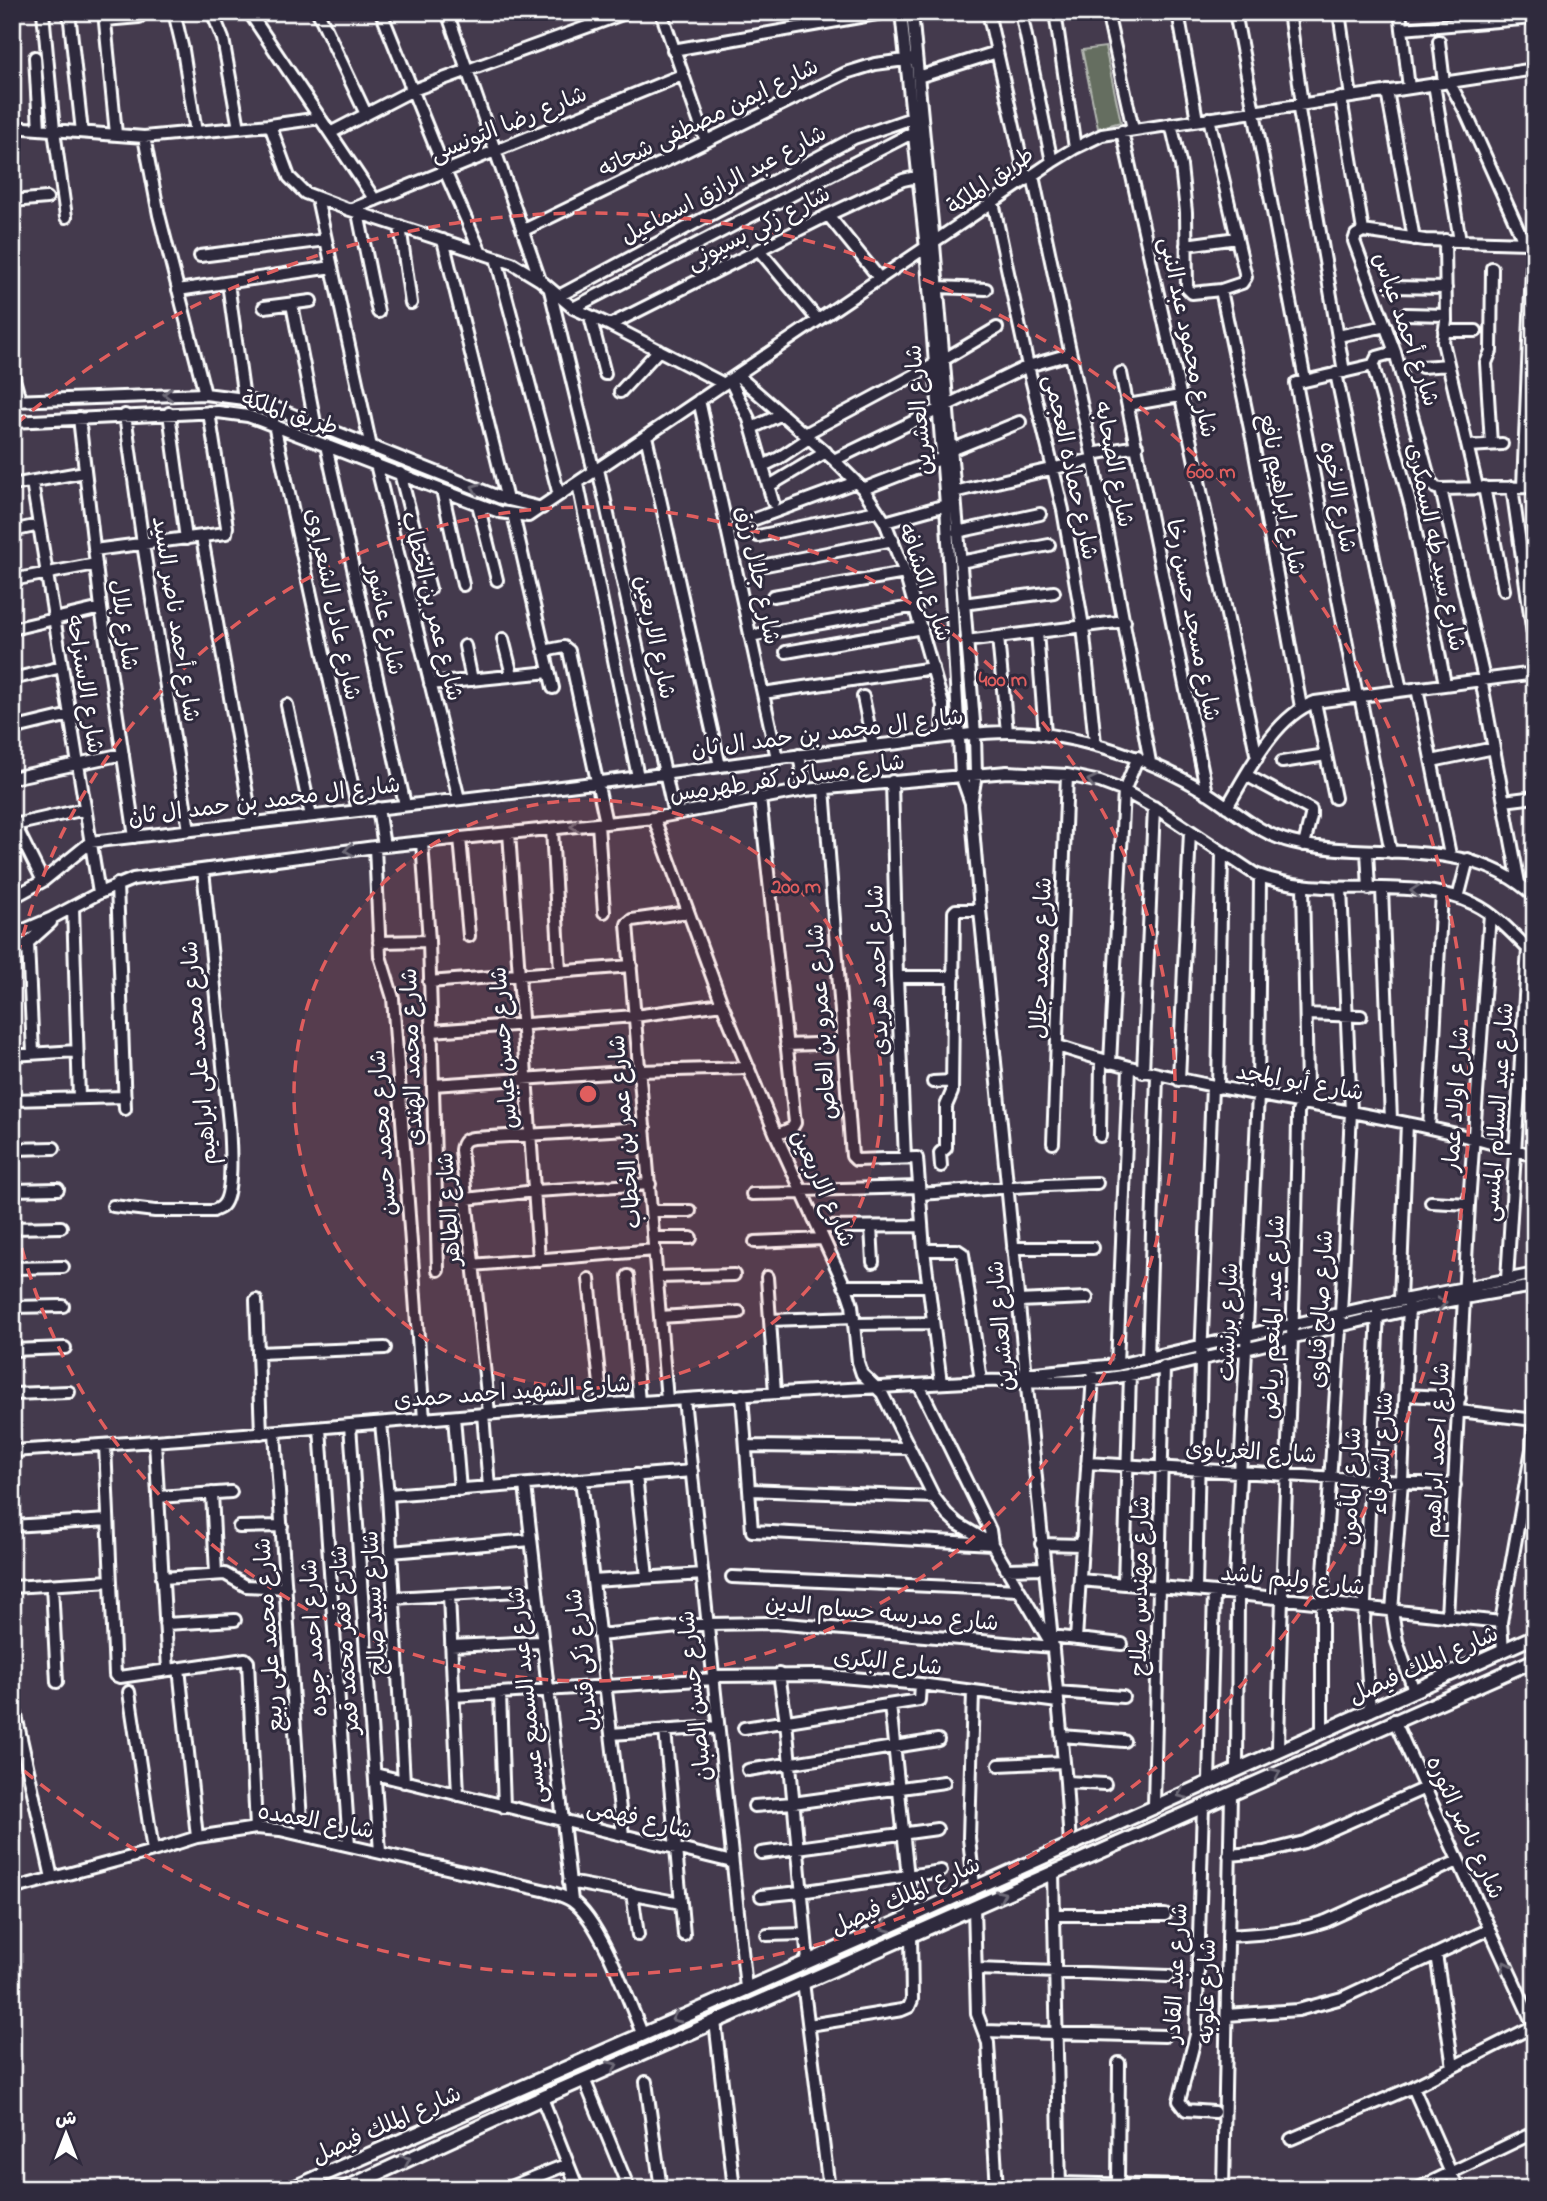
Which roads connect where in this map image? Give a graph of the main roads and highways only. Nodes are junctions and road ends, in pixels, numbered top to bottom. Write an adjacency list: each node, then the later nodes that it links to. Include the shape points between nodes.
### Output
1 (1535, 1636): 3 (main road, شارع الملك فيصل, one-way to 3)
2 (1535, 1660): 5 (main road, شارع الملك فيصل, one-way to 2)
3 (312, 2184): 4 (main road, شارع الملك فيصل)
4 (291, 2189)
5 (344, 2189)

